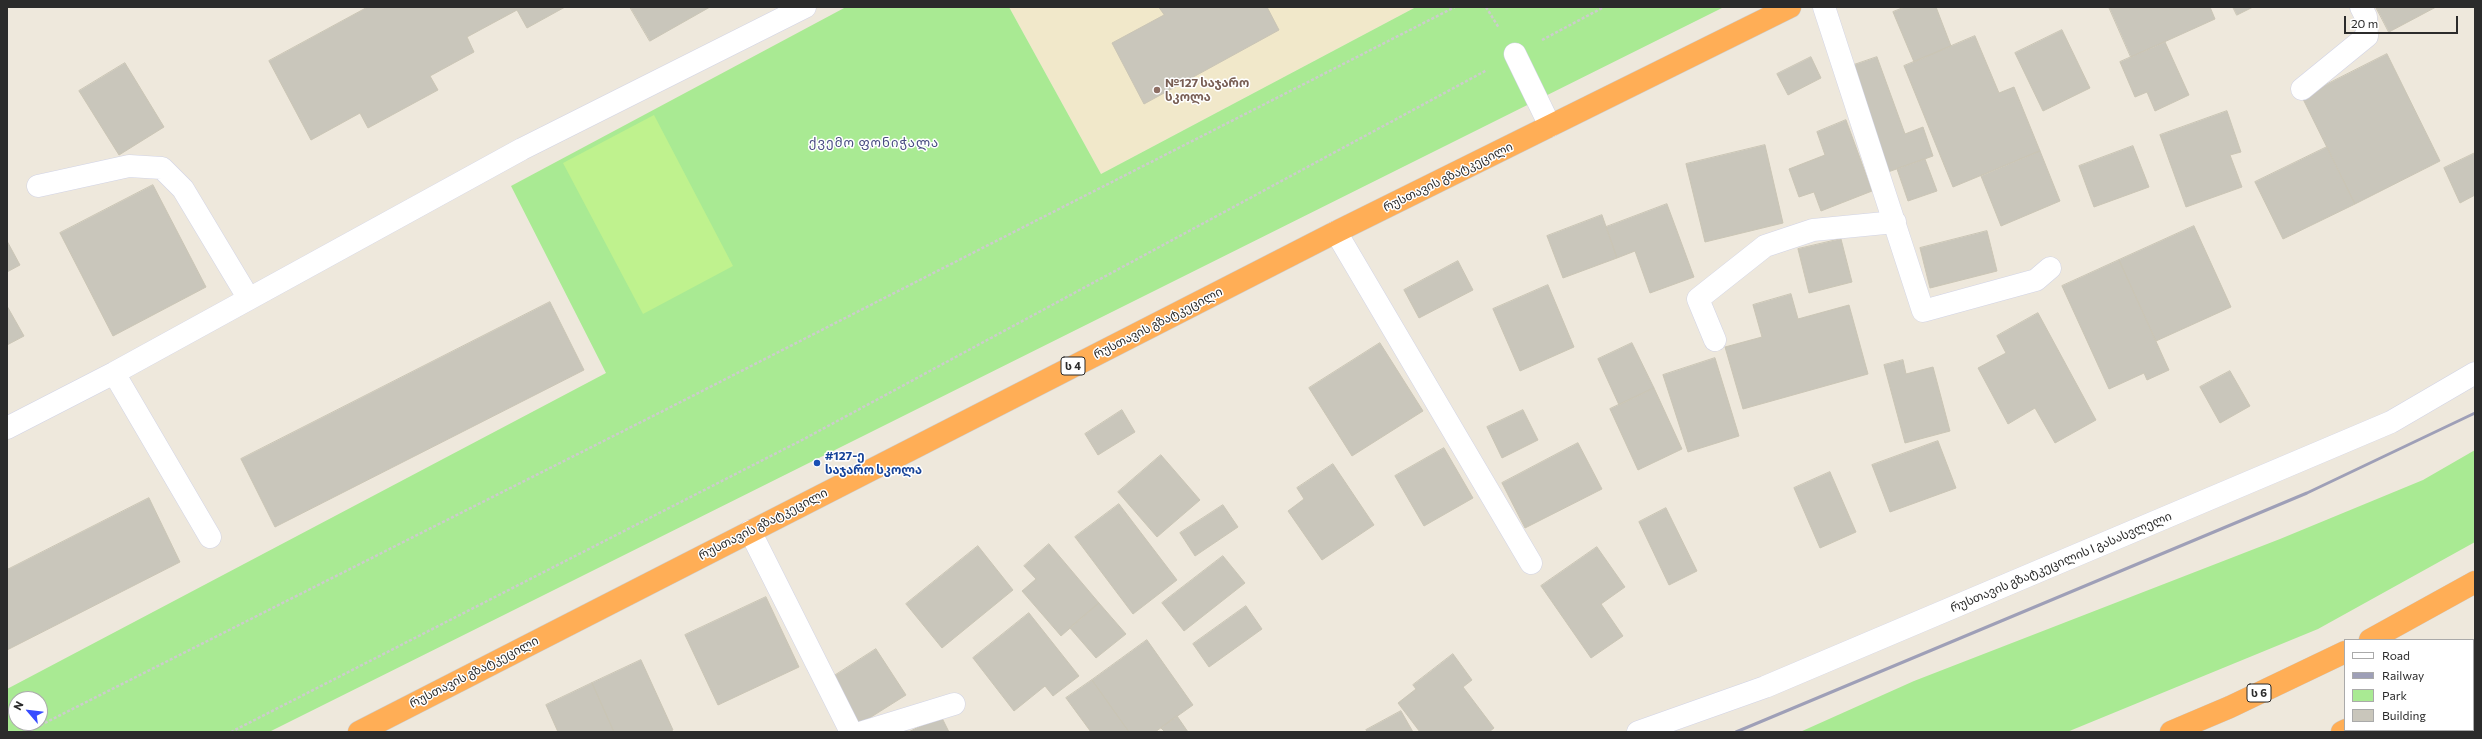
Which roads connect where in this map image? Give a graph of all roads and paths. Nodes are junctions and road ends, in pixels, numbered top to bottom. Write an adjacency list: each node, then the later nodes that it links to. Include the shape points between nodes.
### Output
1 (805, 7): 14 (street, via 522,149)
2 (1455, 7): 26 (path)
3 (1604, 7): 7 (path)
4 (1790, 7): 9 (highway, რუსთავის გზატკეცილი / ს 4)
5 (1824, 7): 11 (street)
6 (2361, 7): 8 (street, via 2366,16 2366,36)
7 (1515, 54): 9 (street); 27 (path, via 804,439)
8 (2302, 89)
9 (1550, 126): 12 (highway, რუსთავის გზატკეცილი / ს 4)
10 (38, 186): 14 (street, via 129,166 162,168 183,189)
11 (1895, 222): 13 (street, via 1923,311 2036,280); 15 (street, via 1813,230 1765,246 1698,299)
12 (1336, 232): 19 (highway, რუსთავის გზატკეცილი / ს 4); 21 (street)
13 (2050, 268)
14 (249, 300): 16 (street)
15 (1715, 340)
16 (114, 373): 18 (street); 20 (street)
17 (2475, 373): 31 (street, რუსთავის გზატკეცილის I გასასვლელი, via 2391,422 1765,687)
18 (7, 428)
19 (750, 531): 28 (highway, რუსთავის გზატკეცილი / ს 4); 29 (street)
20 (210, 537)
21 (1531, 563)
22 (2475, 582): 23 (highway)
23 (2372, 639)
24 (2344, 652): 32 (highway, ს 6)
25 (954, 704): 30 (street)
26 (27, 732)
27 (231, 732)
28 (359, 732)
29 (851, 732)
30 (862, 732)
31 (1638, 732)
32 (2171, 732)

